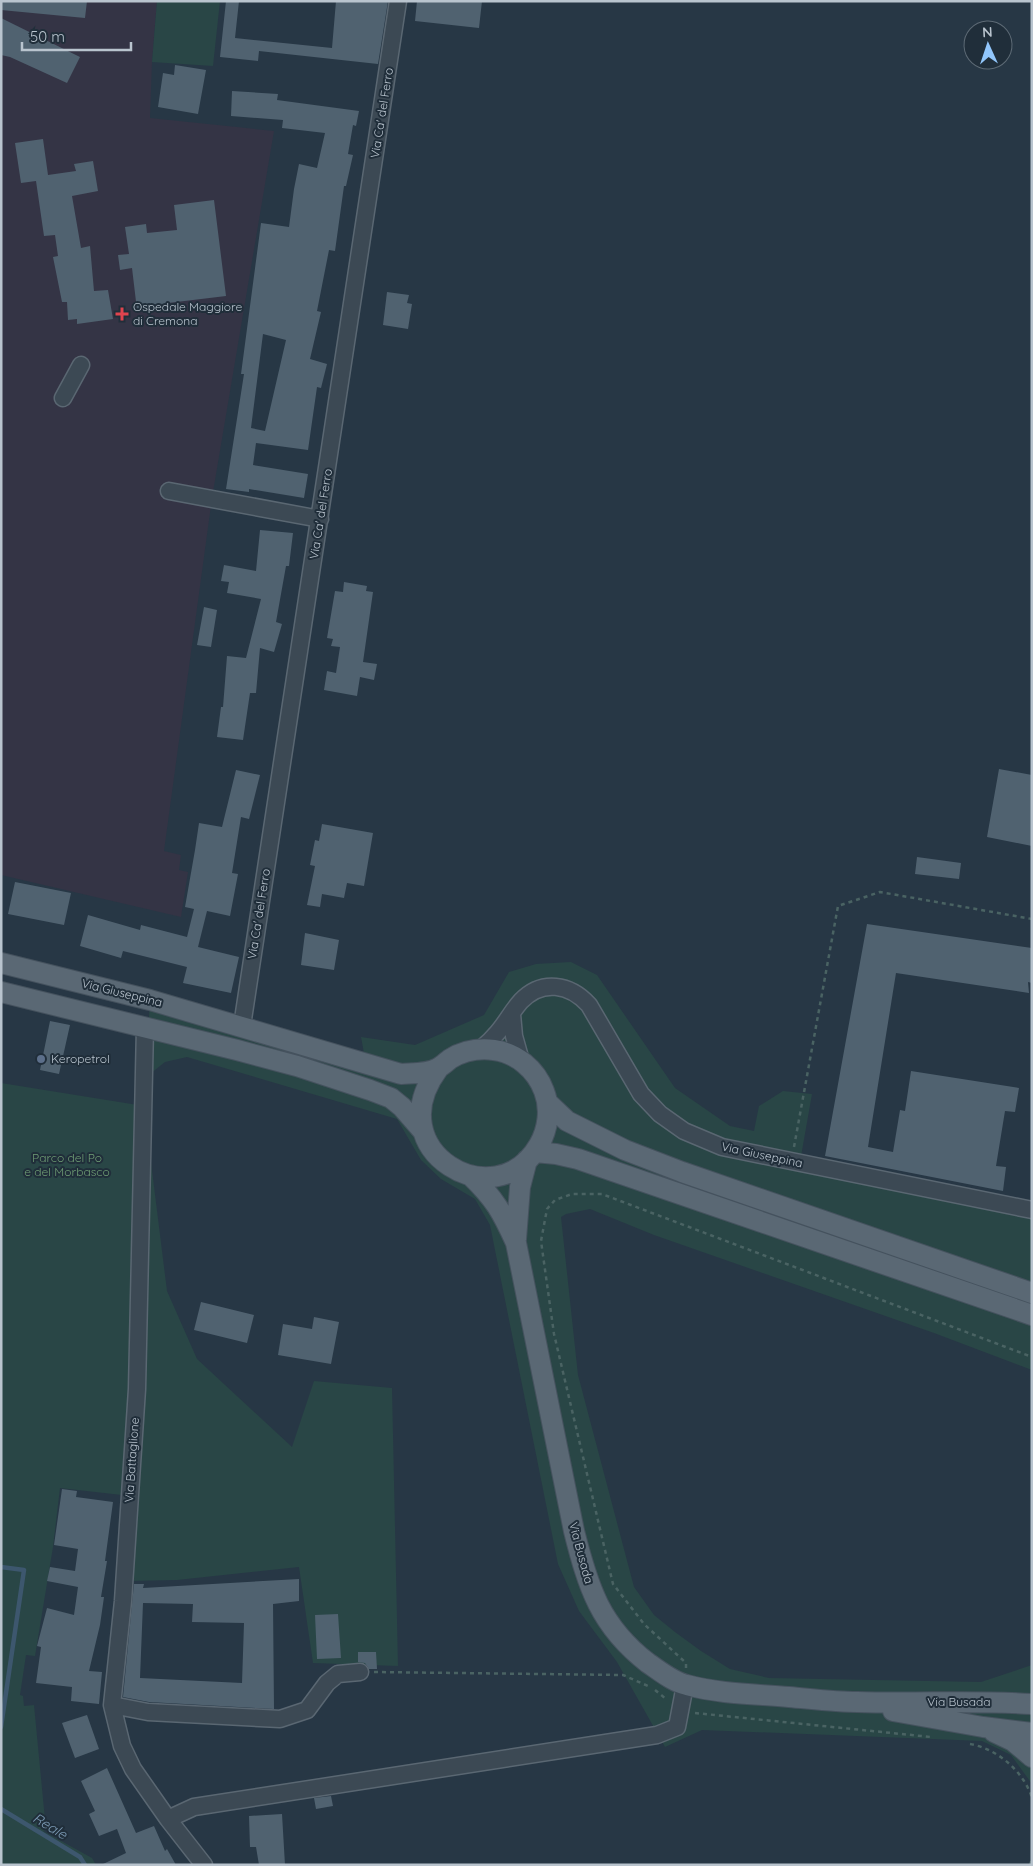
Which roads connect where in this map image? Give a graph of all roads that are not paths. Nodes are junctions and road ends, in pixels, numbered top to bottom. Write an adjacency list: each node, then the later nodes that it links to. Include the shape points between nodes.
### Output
1 (398, 1): 5 (street, Via Ca' del Ferro)
2 (80, 365): 3 (street)
3 (63, 398)
4 (169, 490): 5 (street)
5 (320, 519): 10 (street, Via Ca' del Ferro)
6 (1, 963): 8 (main road, Via Giuseppina)
7 (1, 992): 11 (main road)
8 (150, 1000): 10 (main road, Via Giuseppina); 11 (main road)
9 (512, 1014): 12 (street, Via Giuseppina); 14 (street, via 514,1036); 20 (street, Via Giuseppina, via 532,992 544,987 570,990 581,997 641,1094 660,1114 722,1148)
10 (242, 1026): 13 (main road); 15 (main road, Via Giuseppina, via 395,1072)
11 (145, 1027): 13 (main road); 30 (street, Via Battaglione, via 137,1389 123,1601)
12 (481, 1049): 14 (main road, via 509,1054); 15 (main road, via 450,1058)
13 (237, 1050): 17 (main road, via 297,1066 391,1098)
14 (522, 1061): 16 (main road, via 539,1080)
15 (438, 1069): 17 (main road, via 422,1097)
16 (548, 1103): 18 (main road, via 544,1137); 22 (main road, via 567,1121 625,1150)
17 (422, 1130): 19 (main road, via 440,1159)
18 (531, 1156): 19 (main road, via 515,1169 500,1175); 21 (main road, Via Busada, via 520,1187); 23 (main road, via 578,1159)
19 (470, 1176): 21 (main road, Via Busada, via 489,1194 503,1214)
20 (1032, 1210)
21 (516, 1243): 25 (main road, Via Busada, via 574,1531 592,1594 615,1632 626,1643 662,1673)
22 (1032, 1293)
23 (1032, 1315)
24 (360, 1672): 30 (street, via 338,1674 307,1710 280,1719 148,1712)
25 (685, 1685): 27 (main road, Via Busada, via 712,1691); 34 (street, via 677,1727 657,1735 194,1807)
26 (1032, 1694): 28 (main road, Via Busada)
27 (856, 1702): 28 (main road, Via Busada); 31 (main road, Via Busada)
28 (1003, 1702): 29 (main road, Via Busada)
29 (1032, 1704)
30 (112, 1705): 34 (street, Via Battaglione, via 122,1746)
31 (983, 1727): 32 (main road, Via Busada); 33 (main road, Via Busada, via 1012,1741)
32 (1032, 1733)
33 (1032, 1757)
34 (168, 1819): 35 (street, Via Battaglione)
35 (204, 1865)

